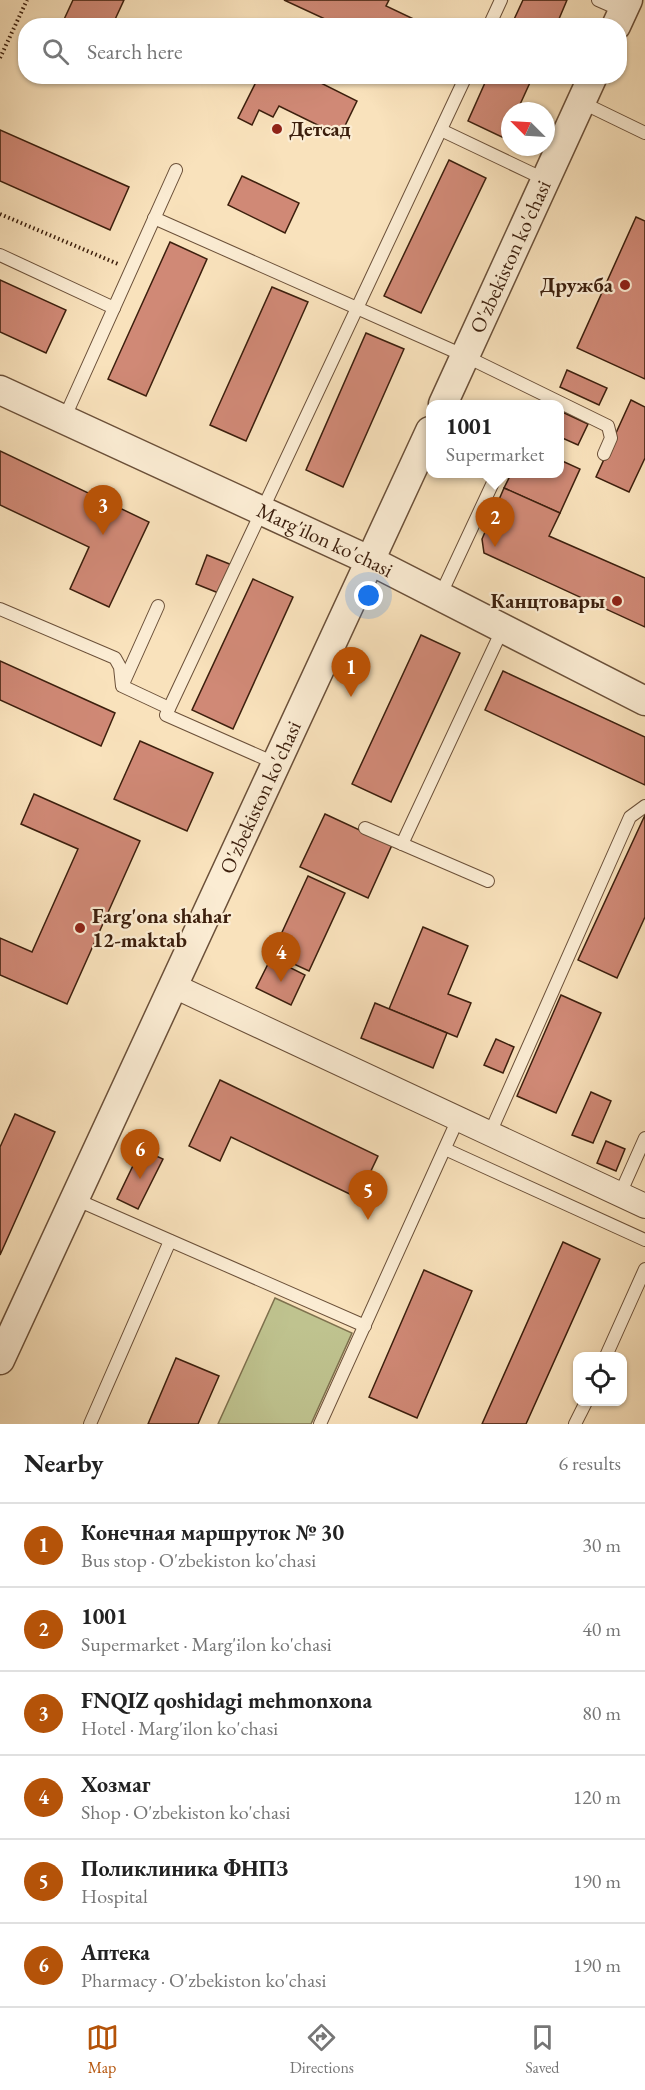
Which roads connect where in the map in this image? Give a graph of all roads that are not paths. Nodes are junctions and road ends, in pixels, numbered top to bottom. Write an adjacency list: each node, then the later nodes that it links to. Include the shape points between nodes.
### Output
1 (501, 0): 2 (lane)
2 (493, 18)
3 (461, 84): 6 (lane)
4 (589, 84): 5 (street, O'zbekiston ko'chasi)
5 (581, 102): 7 (lane); 9 (street, O'zbekiston ko'chasi)
6 (441, 130): 9 (lane); 13 (lane)
7 (645, 133)
8 (176, 170): 10 (lane)
9 (546, 180): 14 (street, O'zbekiston ko'chasi)
10 (154, 218): 12 (lane); 13 (lane)
11 (0, 255): 12 (lane)
12 (114, 308): 19 (lane)
13 (358, 308): 14 (lane); 23 (lane)
14 (465, 356): 16 (street, O'zbekiston ko'chasi); 17 (lane)
15 (0, 390): 19 (street, Marg'ilon ko'chasi)
16 (445, 400)
17 (555, 400)
18 (564, 404): 21 (lane, via 608,426 611,438)
19 (64, 419): 23 (street, Marg'ilon ko'chasi)
20 (426, 440): 24 (street, O'zbekiston ko'chasi)
21 (604, 454)
22 (495, 478): 25 (lane)
23 (263, 510): 24 (street, Marg'ilon ko'chasi); 31 (lane)
24 (371, 561): 25 (street, Marg'ilon ko'chasi); 32 (street, O'zbekiston ko'chasi)
25 (440, 596): 28 (street, Marg'ilon ko'chasi)
26 (158, 606): 29 (lane)
27 (0, 609): 29 (lane, via 115,658)
28 (503, 628): 30 (street, Marg'ilon ko'chasi); 35 (lane)
29 (122, 686): 31 (lane)
30 (644, 697)
31 (169, 708): 32 (lane, via 166,715)
32 (277, 764): 37 (street, O'zbekiston ko'chasi)
33 (645, 806): 39 (lane, via 630,817)
34 (365, 828): 35 (lane)
35 (402, 844): 36 (lane)
36 (488, 881)
37 (174, 987): 38 (street); 43 (street, O'zbekiston ko'chasi)
38 (458, 1119): 39 (street); 41 (lane)
39 (490, 1133): 42 (street)
40 (645, 1138): 42 (lane)
41 (445, 1149): 45 (lane); 48 (lane)
42 (620, 1194): 44 (street)
43 (75, 1199): 46 (lane); 49 (street, O'zbekiston ko'chasi)
44 (645, 1206)
45 (645, 1240)
46 (170, 1241): 48 (lane); 52 (lane)
47 (645, 1269): 50 (lane)
48 (365, 1326): 53 (lane)
49 (3, 1344)
50 (608, 1352)
51 (583, 1406): 54 (lane)
52 (90, 1424)
53 (320, 1424)
54 (575, 1424)

